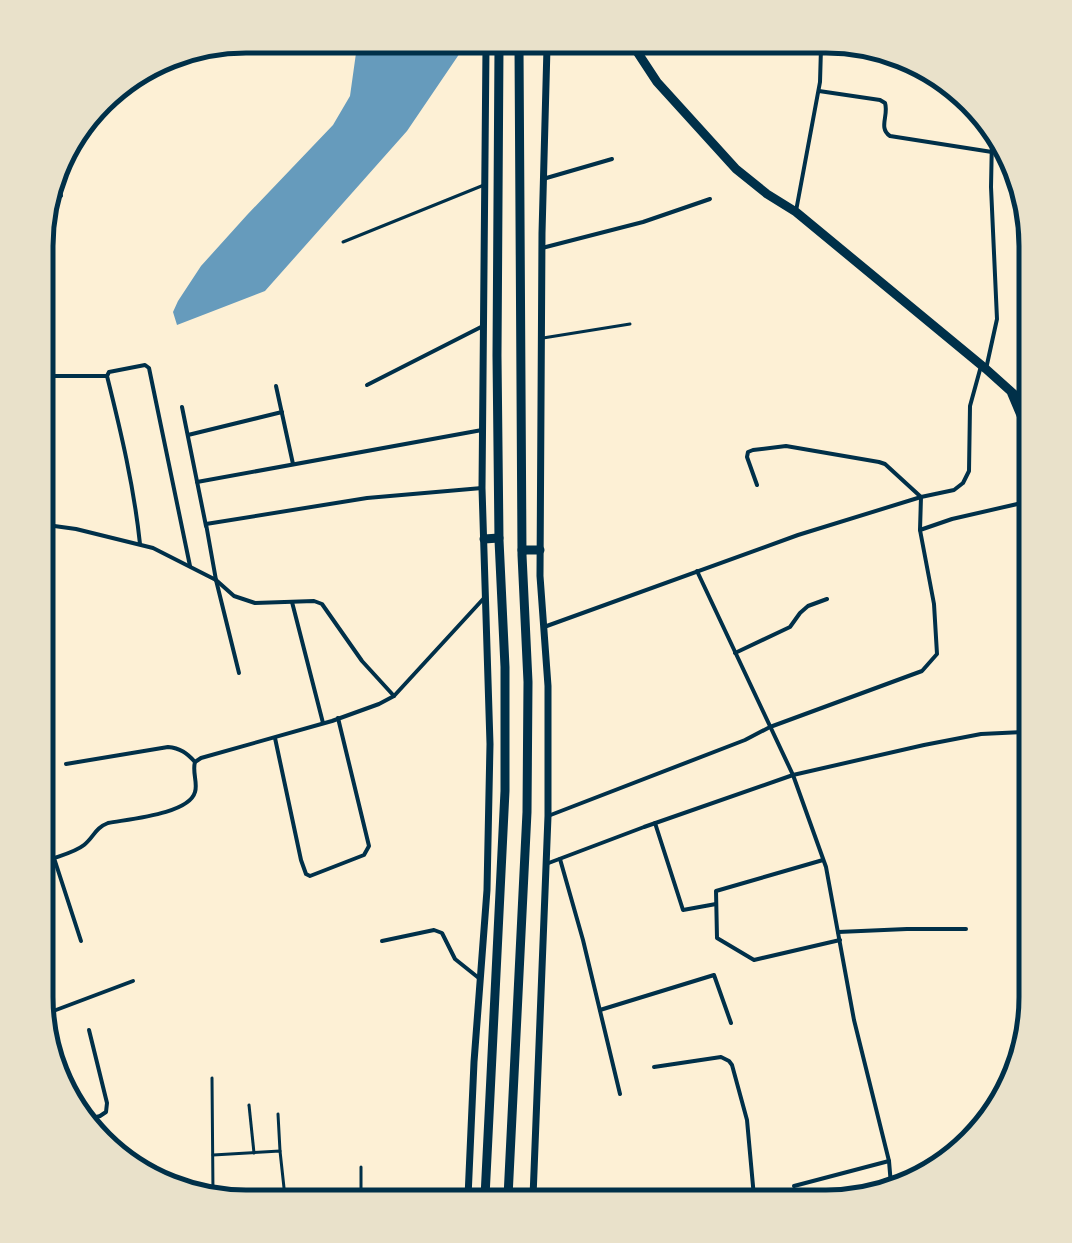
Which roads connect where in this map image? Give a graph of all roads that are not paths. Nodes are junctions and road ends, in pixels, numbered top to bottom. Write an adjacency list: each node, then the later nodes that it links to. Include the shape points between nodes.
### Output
1 (486, 53): 12 (street)
2 (499, 53): 42 (highway)
3 (519, 53): 45 (highway)
4 (547, 53): 11 (street)
5 (638, 53): 14 (highway, via 657,82 736,169 767,194)
6 (821, 53): 7 (street)
7 (819, 90): 9 (street, via 885,103 887,108 884,127 890,136); 14 (street)
8 (992, 148): 9 (street)
9 (992, 152): 20 (street, via 997,319)
10 (612, 159): 11 (street)
11 (543, 179): 16 (street)
12 (485, 185): 15 (lane); 18 (street)
13 (710, 199): 16 (street, via 643,222)
14 (796, 212): 20 (highway)
15 (343, 242)
16 (542, 248): 19 (street)
17 (630, 324): 19 (lane)
18 (483, 326): 23 (street); 30 (street)
19 (541, 338): 44 (street)
20 (983, 368): 25 (highway); 36 (street, via 970,406 969,471 963,483 954,490)
21 (53, 376): 22 (street)
22 (107, 376): 43 (street, via 135,499); 46 (street, via 109,372 145,365 149,368)
23 (366, 385)
24 (276, 386): 29 (street)
25 (1011, 393): 26 (highway); 28 (highway)
26 (1019, 400)
27 (182, 407): 31 (street)
28 (1019, 411)
29 (282, 412): 31 (street); 32 (street)
30 (482, 430): 32 (street); 35 (street)
31 (188, 435): 33 (street)
32 (292, 464): 33 (street)
33 (197, 482): 39 (street)
34 (757, 485): 36 (street, via 748,452 786,446 885,464)
35 (482, 488): 39 (street, via 367,498 263,514); 41 (street)
36 (921, 497): 40 (street); 47 (street, via 798,535)
37 (1019, 504): 40 (street, via 952,518)
38 (53, 526): 43 (street)
39 (206, 526): 48 (street)
40 (920, 530): 58 (street, via 934,604 937,654 922,671)
41 (484, 539): 42 (highway); 49 (street)
42 (499, 539): 99 (highway, via 505,666 505,791)
43 (140, 544): 46 (street)
44 (540, 550): 45 (highway); 52 (street)
45 (522, 552): 100 (highway, via 528,682 527,812)
46 (190, 566): 48 (street)
47 (697, 571): 52 (street); 53 (street)
48 (216, 580): 51 (street, via 234,596 255,602); 54 (street)
49 (485, 597): 55 (street); 76 (street, via 490,744 487,890)
50 (827, 599): 53 (street, via 808,606 790,628)
51 (292, 602): 55 (street, via 314,601 322,604 362,661); 57 (street)
52 (544, 627): 64 (street, via 548,686)
53 (735, 653): 58 (street)
54 (239, 674)
55 (394, 696): 56 (street)
56 (338, 718): 57 (street); 60 (street, via 369,846 364,855 310,876 306,874 301,860)
57 (323, 723): 60 (street)
58 (770, 728): 63 (street); 64 (street)
59 (1019, 733): 63 (street, via 974,736 924,745)
60 (275, 738): 61 (street)
61 (195, 762): 62 (street, via 187,753 168,747); 66 (street, via 193,766 196,791 191,801 177,809 99,826 79,849)
62 (66, 764)
63 (793, 775): 65 (street); 68 (street)
64 (548, 816): 69 (street)
65 (655, 823): 67 (street); 70 (street, via 684,910)
66 (54, 858): 74 (street)
67 (560, 859): 69 (street); 78 (street)
68 (824, 860): 70 (street, via 716,891); 72 (street)
69 (545, 865): 101 (street)
70 (716, 904): 73 (street, via 717,938 754,960)
71 (966, 929): 72 (street)
72 (838, 932): 73 (street)
73 (840, 940): 91 (street, via 854,1020)
74 (81, 941)
75 (382, 941): 76 (street, via 438,930 455,959)
76 (480, 980): 98 (street)
77 (133, 981): 79 (street)
78 (600, 1010): 80 (street, via 714,975); 84 (street)
79 (53, 1011)
80 (731, 1023)
81 (89, 1030): 87 (street, via 107,1103 106,1112)
82 (654, 1067): 102 (street, via 721,1057 729,1060 747,1120)
83 (212, 1078): 90 (lane)
84 (620, 1094)
85 (249, 1105): 89 (lane)
86 (278, 1114): 88 (lane)
87 (95, 1117)
88 (280, 1151): 89 (lane); 96 (lane)
89 (254, 1153): 90 (lane)
90 (213, 1155): 95 (lane)
91 (889, 1161): 93 (street); 94 (street)
92 (361, 1167): 97 (lane)
93 (890, 1179)
94 (794, 1186)
95 (213, 1187)
96 (284, 1190)
97 (361, 1190)
98 (468, 1190)
99 (484, 1190)
100 (508, 1190)
101 (532, 1190)
102 (753, 1190)

